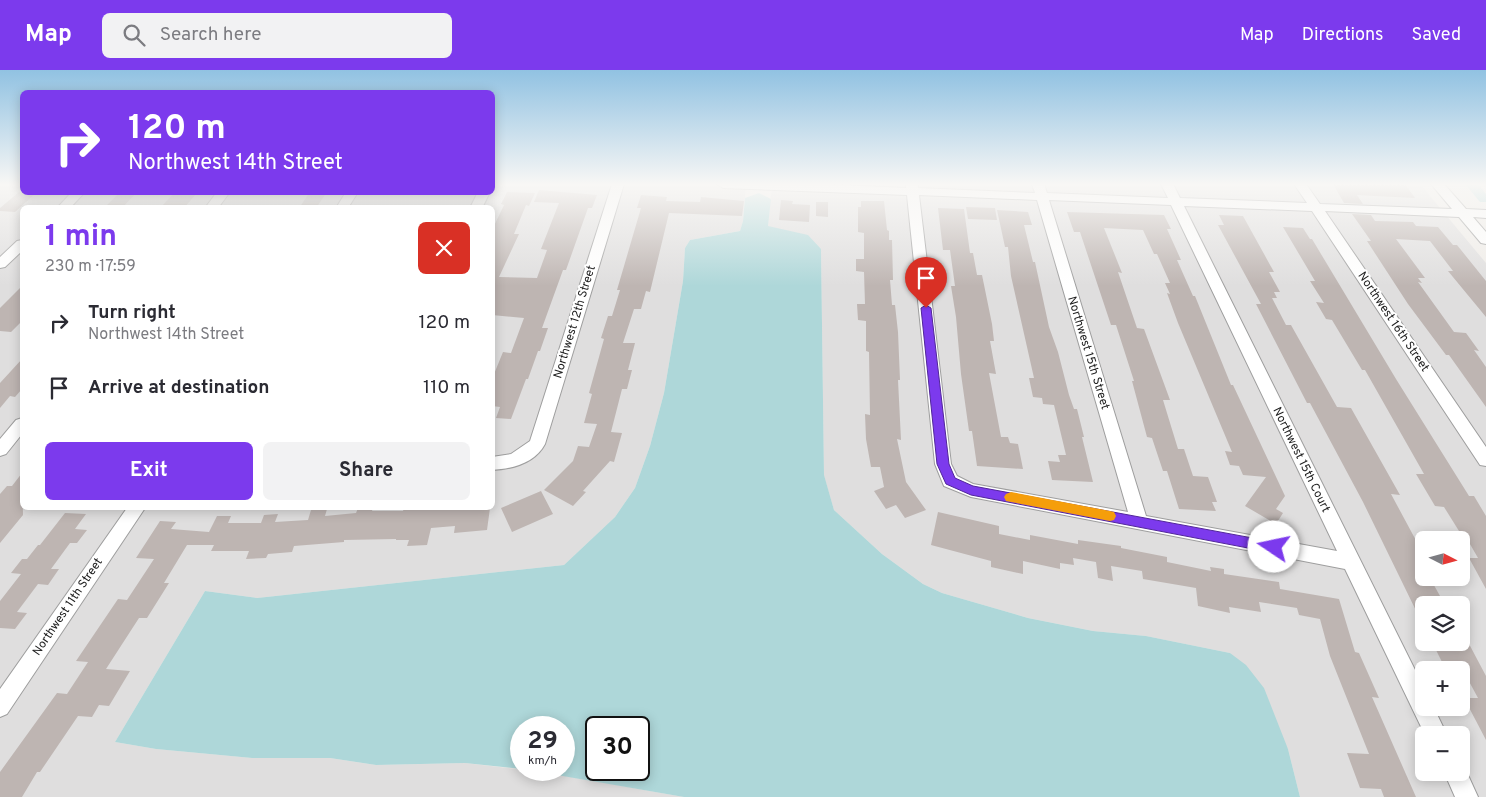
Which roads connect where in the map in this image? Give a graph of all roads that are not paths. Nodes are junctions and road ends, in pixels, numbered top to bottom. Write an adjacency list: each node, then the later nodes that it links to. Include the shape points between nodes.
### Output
1 (607, 218): 13 (street, Northwest 12th Street, via 537,444 527,456)
2 (915, 218): 15 (street, via 943,464 950,481 971,490)
3 (1048, 218): 15 (street, Northwest 15th Street)
4 (1183, 218): 16 (street, Northwest 15th Court)
5 (1322, 218): 12 (street, Northwest 16th Street)
6 (1466, 218): 7 (street)
7 (1486, 240)
8 (20, 246): 9 (street)
9 (0, 264)
10 (20, 426): 11 (street)
11 (0, 450)
12 (1486, 460)
13 (495, 464)
14 (135, 510): 17 (street, Northwest 11th Street)
15 (1139, 521): 16 (street)
16 (1351, 562): 18 (street, Northwest 15th Court)
17 (0, 707)
18 (1432, 726)
19 (1459, 781): 20 (street)
20 (1467, 797)

